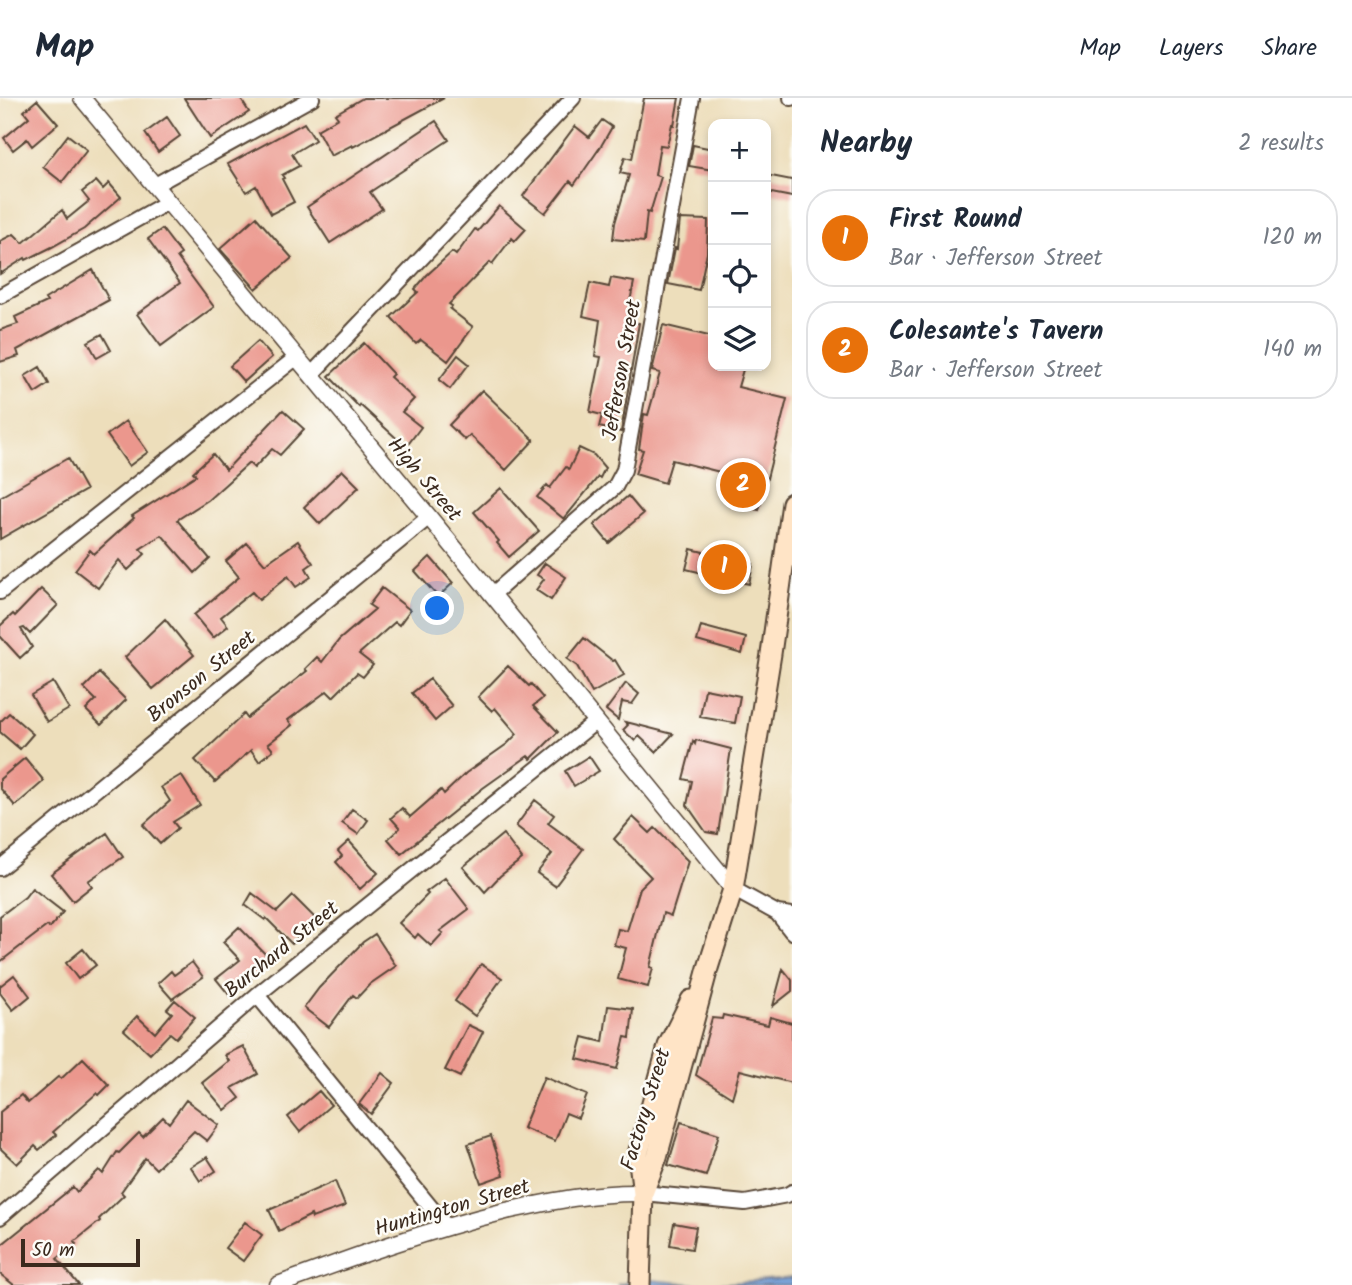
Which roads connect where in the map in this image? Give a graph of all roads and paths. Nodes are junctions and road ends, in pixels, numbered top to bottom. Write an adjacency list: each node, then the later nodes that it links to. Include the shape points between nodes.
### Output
1 (82, 98): 5 (street, High Street)
2 (312, 98): 5 (street)
3 (573, 98): 9 (street)
4 (692, 98): 13 (street, Jefferson Street, via 624,470 615,486)
5 (155, 184): 6 (street, High Street)
6 (168, 202): 7 (street); 8 (street, High Street)
7 (0, 296)
8 (297, 358): 9 (street, High Street); 12 (street)
9 (311, 375): 11 (street, High Street)
10 (792, 503): 16 (main road, Factory Street)
11 (429, 517): 13 (street, High Street); 15 (street, Bronson Street)
12 (0, 592)
13 (492, 595): 14 (street, High Street)
14 (595, 722): 16 (street, High Street); 19 (street, Burchard Street)
15 (0, 868)
16 (733, 889): 17 (street); 21 (main road, Factory Street)
17 (785, 914): 18 (street)
18 (792, 932)
19 (257, 995): 22 (street, Burchard Street); 23 (street)
20 (792, 1192): 21 (street, via 745,1203)
21 (643, 1193): 23 (street, Huntington Street, via 564,1198); 25 (main road, Factory Street)
22 (0, 1217)
23 (446, 1226): 24 (street, Huntington Street)
24 (278, 1285)
25 (640, 1285)

